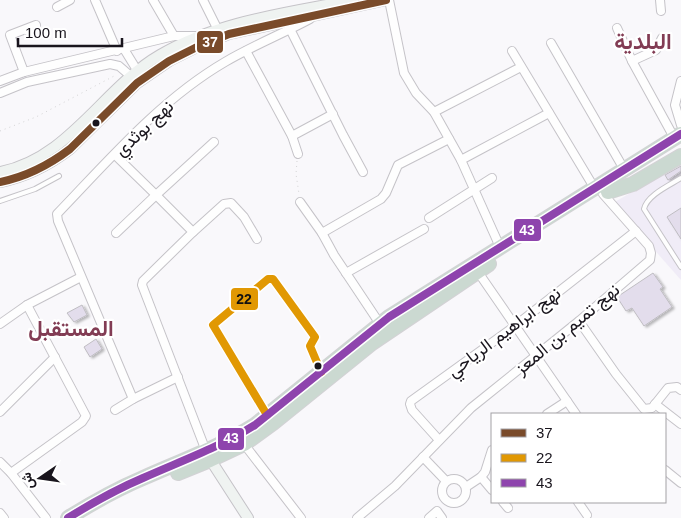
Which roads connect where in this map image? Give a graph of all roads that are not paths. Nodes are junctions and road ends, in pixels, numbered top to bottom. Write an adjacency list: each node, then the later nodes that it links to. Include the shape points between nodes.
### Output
1 (70, 0): 8 (street)
2 (95, 0): 18 (street)
3 (153, 0): 14 (street)
4 (203, 0): 12 (street)
5 (352, 0): 10 (street)
6 (388, 0): 10 (street); 28 (street, via 404,73 416,93)
7 (660, 0): 9 (street)
8 (57, 7)
9 (661, 11)
10 (288, 21): 12 (street); 19 (street, نهج بوثدي); 24 (street, via 218,37); 30 (street)
11 (36, 25): 23 (street, via 10,35)
12 (217, 28): 15 (street)
13 (617, 28): 21 (street)
14 (174, 36): 15 (street); 18 (street)
15 (197, 36): 24 (street, via 160,55)
16 (662, 38): 21 (street, via 656,50)
17 (551, 43): 40 (street)
18 (120, 50): 23 (street); 24 (street)
19 (246, 51): 32 (street); 37 (street, نهج بوثدي, via 192,85)
20 (512, 52): 22 (street)
21 (632, 61): 31 (street)
22 (520, 67): 28 (street); 29 (street)
23 (24, 72): 25 (street)
24 (134, 76): 27 (street, via 110,64 27,82); 41 (street, via 53,149 35,160); 46 (street, via 60,157 19,177)
25 (0, 81)
26 (681, 81): 31 (street, via 675,105)
27 (0, 93)
28 (434, 112): 33 (street)
29 (549, 113): 39 (street); 47 (street)
30 (333, 114): 32 (street); 42 (street)
31 (678, 129): 40 (highway); 53 (highway, via 618,175)
32 (292, 136): 36 (street)
33 (449, 139): 39 (street); 59 (street, via 398,165 381,199)
34 (214, 142): 50 (street)
35 (681, 145): 49 (highway)
36 (298, 154)
37 (115, 155): 50 (street); 65 (street, نهج بوثدي, via 57,214)
38 (681, 156): 49 (highway, via 633,184)
39 (461, 160): 48 (street)
40 (621, 164): 47 (highway)
41 (0, 172)
42 (363, 172)
43 (58, 176): 51 (lane, via 35,189)
44 (492, 178): 48 (street)
45 (681, 178): 62 (lane, via 650,198 644,209)
46 (0, 182)
47 (592, 184): 53 (highway)
48 (474, 190): 54 (street); 61 (street)
49 (605, 193): 56 (street, نهج تميم بن المعز); 63 (highway)
50 (156, 195): 57 (street); 58 (street)
51 (0, 201)
52 (300, 202): 59 (street)
53 (572, 202): 61 (highway)
54 (429, 218)
55 (424, 229): 64 (street)
56 (636, 231): 67 (street, نهج تميم بن المعز, via 650,249 650,260); 70 (street, نهج ابراهيم الرياحي)
57 (193, 232): 60 (street, via 224,204 231,203); 74 (street, via 142,283)
58 (116, 233)
59 (322, 233): 64 (street)
60 (257, 239)
61 (500, 247): 69 (highway)
62 (681, 267)
63 (478, 272): 70 (street); 86 (highway, via 372,343)
64 (346, 273): 69 (street)
65 (80, 277): 66 (street); 76 (street)
66 (27, 305): 68 (street); 72 (street)
67 (579, 321): 71 (street, نهج تميم بن المعز); 78 (street, via 641,407 650,409)
68 (0, 324)
69 (380, 324): 73 (highway)
70 (515, 326): 71 (street); 85 (street, نهج ابراهيم الرياحي, via 411,401 412,410)
71 (536, 356): 77 (street); 85 (street, نهج تميم بن المعز, via 471,408)
72 (55, 357): 80 (street); 92 (street, via 85,412 85,419)
73 (321, 372): 83 (highway); 83 (street, via 310,346 315,336 273,279 268,279 213,325)
74 (178, 377): 76 (street); 88 (street)
75 (681, 390): 78 (street, via 668,388)
76 (134, 399): 79 (street)
77 (567, 401): 81 (street); 82 (street)
78 (656, 404): 84 (street)
79 (115, 410)
80 (0, 412)
81 (549, 413)
82 (575, 413)
83 (267, 415): 88 (highway)
84 (681, 424)
85 (439, 440): 89 (street, نهج تميم بن المعز)
86 (244, 444): 88 (highway); 110 (street)
87 (491, 453): 93 (street)
88 (208, 456): 107 (highway, via 140,479); 108 (highway); 109 (street)
89 (423, 458): 94 (street); 111 (street, نهج تميم بن المعز)
90 (0, 462): 92 (street)
91 (666, 471): 95 (street)
92 (11, 473): 106 (street)
93 (481, 477): 96 (street); 97 (street)
94 (446, 481): 96 (street, via 460,480); 98 (street, via 442,490)
95 (681, 483)
96 (466, 487): 98 (street, via 462,500)
97 (491, 489)
98 (449, 501): 103 (street)
99 (504, 503): 101 (street)
100 (580, 503): 104 (street)
101 (508, 508)
102 (0, 513): 105 (street)
103 (440, 515): 112 (street)
104 (587, 515)
105 (4, 518)
106 (46, 518)
107 (68, 518)
108 (86, 518)
109 (248, 518)
110 (301, 518)
111 (357, 518)
112 (429, 518)

